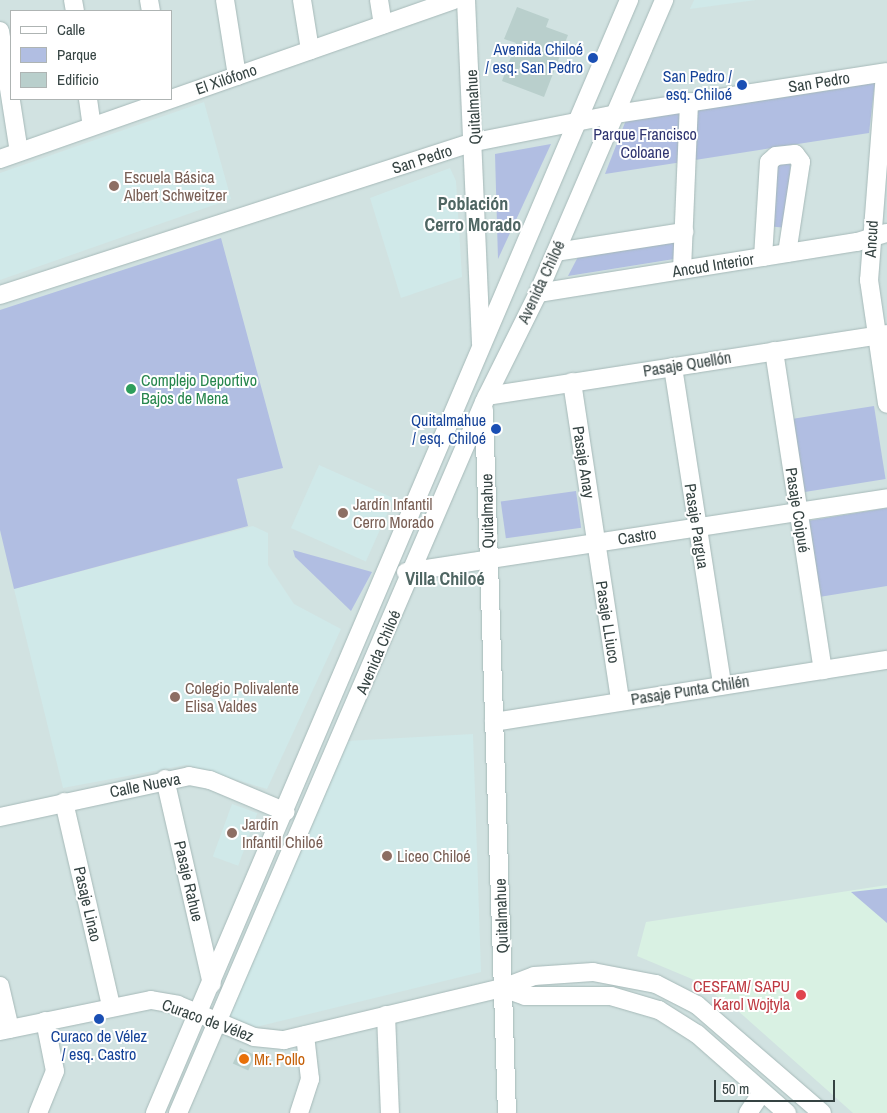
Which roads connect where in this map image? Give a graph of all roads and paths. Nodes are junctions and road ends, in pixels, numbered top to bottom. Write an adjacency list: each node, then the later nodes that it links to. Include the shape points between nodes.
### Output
1 (225, 0): 12 (street)
2 (302, 0): 10 (street)
3 (379, 0): 8 (street)
4 (453, 0): 8 (street, El Xilófono)
5 (466, 0): 22 (street, Quitalmahue)
6 (629, 0): 20 (street, Avenida Chiloé)
7 (664, 0): 19 (street, Avenida Chiloé)
8 (383, 24): 10 (street, El Xilófono)
9 (0, 31): 13 (street)
10 (310, 50): 12 (street, El Xilófono)
11 (886, 72): 18 (street, San Pedro); 26 (street, Ancud)
12 (237, 76): 14 (street, El Xilófono)
13 (10, 95)
14 (172, 98)
15 (11, 100): 23 (street)
16 (88, 100): 21 (street)
17 (166, 100): 21 (street, El Xilófono)
18 (689, 102): 19 (street, San Pedro); 25 (street)
19 (616, 114): 20 (street, San Pedro); 27 (street, Avenida Chiloé)
20 (577, 123): 22 (street, San Pedro); 34 (street, Avenida Chiloé)
21 (92, 126): 23 (street, El Xilófono)
22 (475, 142): 32 (street, San Pedro); 34 (street, Quitalmahue)
23 (19, 152): 24 (street, El Xilófono)
24 (0, 159)
25 (684, 232): 27 (street); 30 (street)
26 (879, 236): 28 (street, Ancud Interior); 33 (street, Ancud, via 870,291)
27 (556, 252): 31 (street, Avenida Chiloé)
28 (787, 253): 29 (street, Ancud Interior); 29 (street, via 801,162 795,154 776,156 769,162)
29 (763, 257): 30 (street, Ancud Interior)
30 (682, 270): 31 (street, Ancud Interior)
31 (538, 293): 38 (street, Avenida Chiloé)
32 (0, 296)
33 (882, 335): 35 (street, Pasaje Quellón); 39 (street, Ancud)
34 (481, 350): 38 (street, Quitalmahue); 46 (street, Avenida Chiloé)
35 (774, 351): 36 (street, Pasaje Quellón); 41 (street, Pasaje Coipué)
36 (672, 367): 37 (street, Pasaje Quellón); 42 (street, Pasaje Pargua)
37 (572, 382): 38 (street, Pasaje Quellón); 43 (street, Pasaje Anay)
38 (486, 399): 44 (street, Quitalmahue); 45 (street, Avenida Chiloé)
39 (887, 404)
40 (887, 498): 41 (street, Castro)
41 (798, 512): 42 (street, Castro); 48 (street, Pasaje Coipué)
42 (698, 527): 43 (street, Castro); 49 (street, Pasaje Pargua)
43 (596, 543): 44 (street, Castro); 50 (street, Pasaje LLiuco)
44 (488, 559): 45 (street, Castro); 51 (street, Quitalmahue)
45 (414, 570): 46 (street, Castro); 63 (street, Avenida Chiloé)
46 (386, 577): 54 (street, Avenida Chiloé)
47 (887, 660): 48 (street, Pasaje Punta Chilén)
48 (823, 670): 49 (street, Pasaje Punta Chilén)
49 (722, 685): 50 (street, Pasaje Punta Chilén)
50 (620, 701): 51 (street, Pasaje Punta Chilén)
51 (494, 722): 58 (street, Quitalmahue)
52 (164, 779): 53 (street, Calle Nueva); 54 (street, Calle Nueva, via 200,777); 56 (street, Pasaje Rahue)
53 (64, 802): 55 (street, Calle Nueva); 59 (street, Pasaje Linao)
54 (286, 812): 56 (street, Avenida Chiloé)
55 (0, 817)
56 (212, 984): 60 (street, Avenida Chiloé)
57 (0, 986): 64 (street)
58 (503, 988): 61 (street, Curaco de Vélez); 66 (street, Curaco de Vélez, via 518,995 590,993 646,1005 697,1034); 72 (street, Quitalmahue); 75 (street, Curaco de Vélez, via 534,976 580,972 656,984 712,1016)
59 (111, 1006): 60 (street, Curaco de Vélez, via 151,1000); 62 (street, Curaco de Vélez)
60 (199, 1014): 63 (street, Curaco de Vélez); 68 (street, Avenida Chiloé)
61 (386, 1015): 65 (street, Curaco de Vélez); 71 (street)
62 (45, 1021): 64 (street, Curaco de Vélez); 67 (street, via 55,1072)
63 (216, 1021): 65 (street, Curaco de Vélez, via 264,1040); 69 (street, Avenida Chiloé)
64 (5, 1030)
65 (305, 1035): 70 (street, via 310,1079)
66 (762, 1092): 73 (street); 74 (street, Curaco de Vélez)
67 (38, 1113)
68 (155, 1113)
69 (178, 1113)
70 (299, 1113)
71 (390, 1113)
72 (507, 1113)
73 (748, 1113)
74 (787, 1113)
75 (822, 1113)

